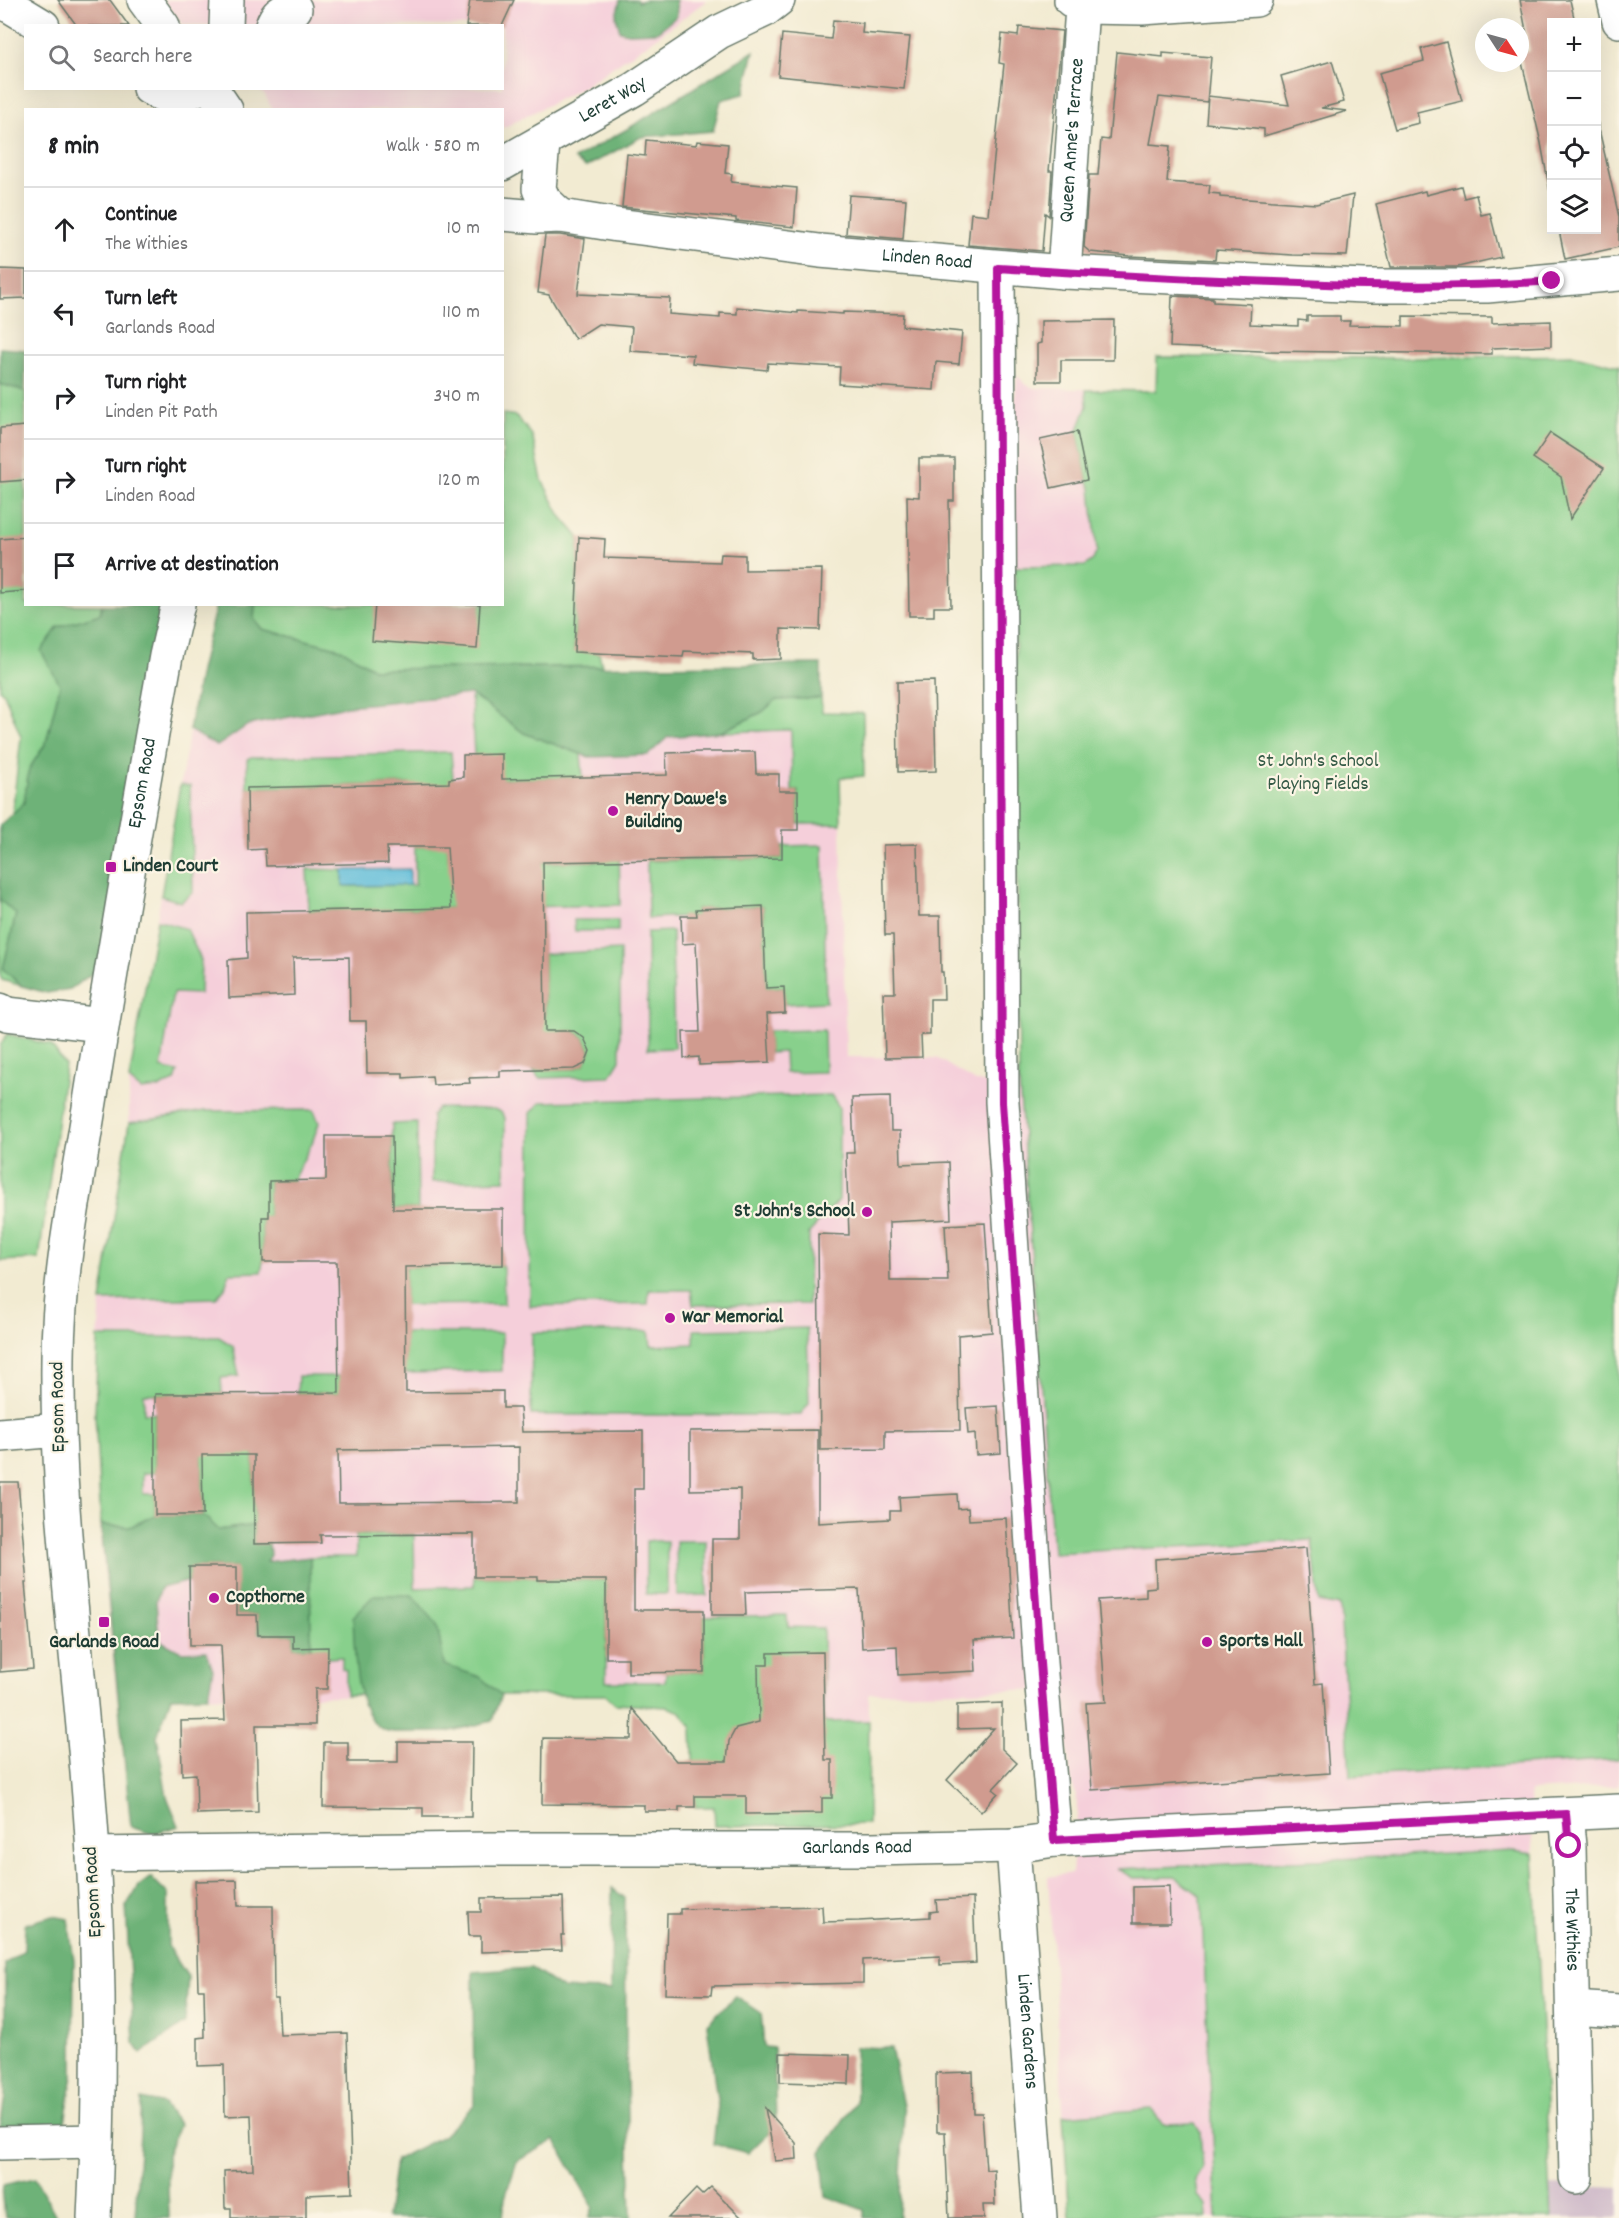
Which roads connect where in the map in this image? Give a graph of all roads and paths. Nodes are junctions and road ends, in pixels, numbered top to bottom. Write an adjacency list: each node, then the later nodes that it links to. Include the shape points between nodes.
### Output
1 (0, 0): 10 (street)
2 (144, 0): 11 (street)
3 (227, 0): 12 (street)
4 (743, 0): 13 (street, Leret Way)
5 (778, 0): 13 (street, Leret Way)
6 (1256, 0): 8 (street, via 1142,8)
7 (1614, 0): 9 (street)
8 (1076, 3): 21 (street, Queen Anne's Terrace)
9 (1619, 21)
10 (40, 24)
11 (162, 24)
12 (226, 24)
13 (719, 32): 16 (street, Leret Way)
14 (152, 90): 15 (street, via 173,98)
15 (219, 94)
16 (543, 143): 17 (street, Leret Way); 19 (street, via 539,189 544,200)
17 (504, 163)
18 (504, 214): 19 (street, Linden Road)
19 (561, 216): 20 (street, Linden Road, via 820,251)
20 (998, 268): 21 (street, Linden Road); 30 (street, via 1002,1102)
21 (1064, 272): 22 (street, Linden Road, via 1387,286 1487,286)
22 (1619, 274)
23 (178, 606): 25 (street, Epsom Road)
24 (0, 1010): 25 (street)
25 (102, 1025): 26 (street, Epsom Road, via 69,1227 59,1316)
26 (59, 1430): 27 (street); 32 (street, Epsom Road)
27 (0, 1435)
28 (1619, 1811): 29 (street, Garlands Road)
29 (1566, 1814): 30 (street, Garlands Road); 33 (street, The Withies)
30 (1054, 1840): 31 (street, Garlands Road)
31 (1013, 1846): 32 (street, Garlands Road); 39 (street, Linden Gardens)
32 (93, 1854): 35 (street, Epsom Road, via 99,1988)
33 (1573, 2008): 34 (street); 37 (street, The Withies)
34 (1619, 2011)
35 (97, 2141): 36 (street); 38 (street, Epsom Road)
36 (0, 2143)
37 (1576, 2177)
38 (94, 2218)
39 (1040, 2218)

